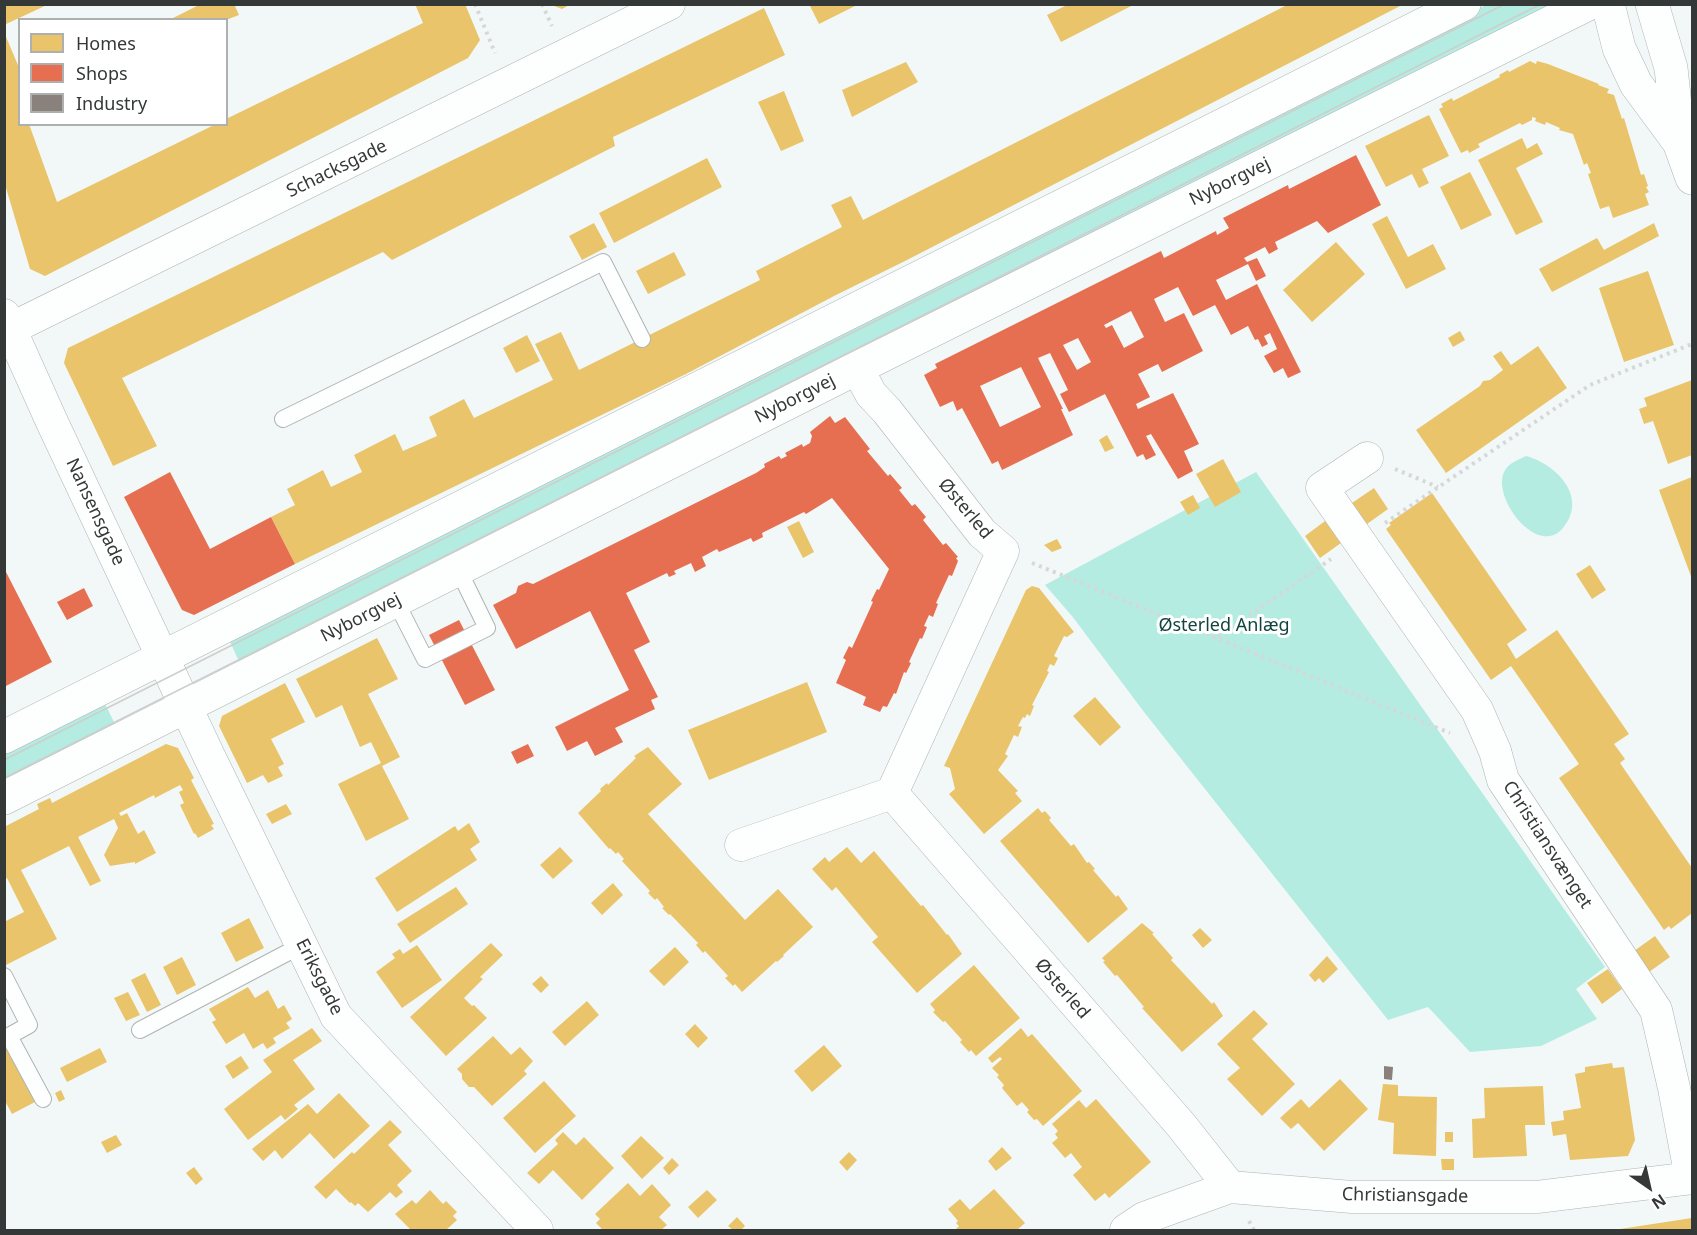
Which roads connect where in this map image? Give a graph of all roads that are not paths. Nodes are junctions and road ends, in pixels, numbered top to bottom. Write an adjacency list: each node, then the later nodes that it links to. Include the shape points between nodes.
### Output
1 (669, 4): 8 (street, Schacksgade)
2 (1464, 4): 15 (street, via 669,393)
3 (1588, 4): 10 (street, Nyborgvej)
4 (1608, 4): 6 (street, via 1619,48 1636,84)
5 (1652, 4): 6 (street, via 1671,68)
6 (1679, 142): 7 (street)
7 (1692, 178)
8 (6, 326): 15 (street, Nansensgade)
9 (642, 339): 11 (lane, via 603,262)
10 (857, 368): 13 (street, Nyborgvej); 18 (street, Østerled, via 870,394 982,533 1003,551)
11 (283, 418)
12 (1367, 458): 25 (street, Christiansvænget, via 1322,488 1477,710 1503,780 1656,1010)
13 (458, 569): 14 (street, Nyborgvej); 14 (lane, via 487,628 477,634 425,659)
14 (395, 600): 16 (street, Nyborgvej)
15 (163, 657): 16 (street, Nansensgade); 17 (street)
16 (187, 708): 19 (street, Nyborgvej); 21 (street, Eriksgade)
17 (4, 737)
18 (892, 793): 20 (street); 26 (street, Østerled, via 1181,1125)
19 (4, 798)
20 (741, 845)
21 (302, 945): 23 (lane); 27 (street, Eriksgade, via 336,1016)
22 (4, 976): 24 (lane, via 29,1024 9,1036)
23 (140, 1030)
24 (43, 1099)
25 (1692, 1178): 26 (street, Christiansgade, via 1537,1197 1353,1197)
26 (1230, 1187): 28 (street, Christiansgade, via 1144,1218)
27 (537, 1230)
28 (1126, 1230)

